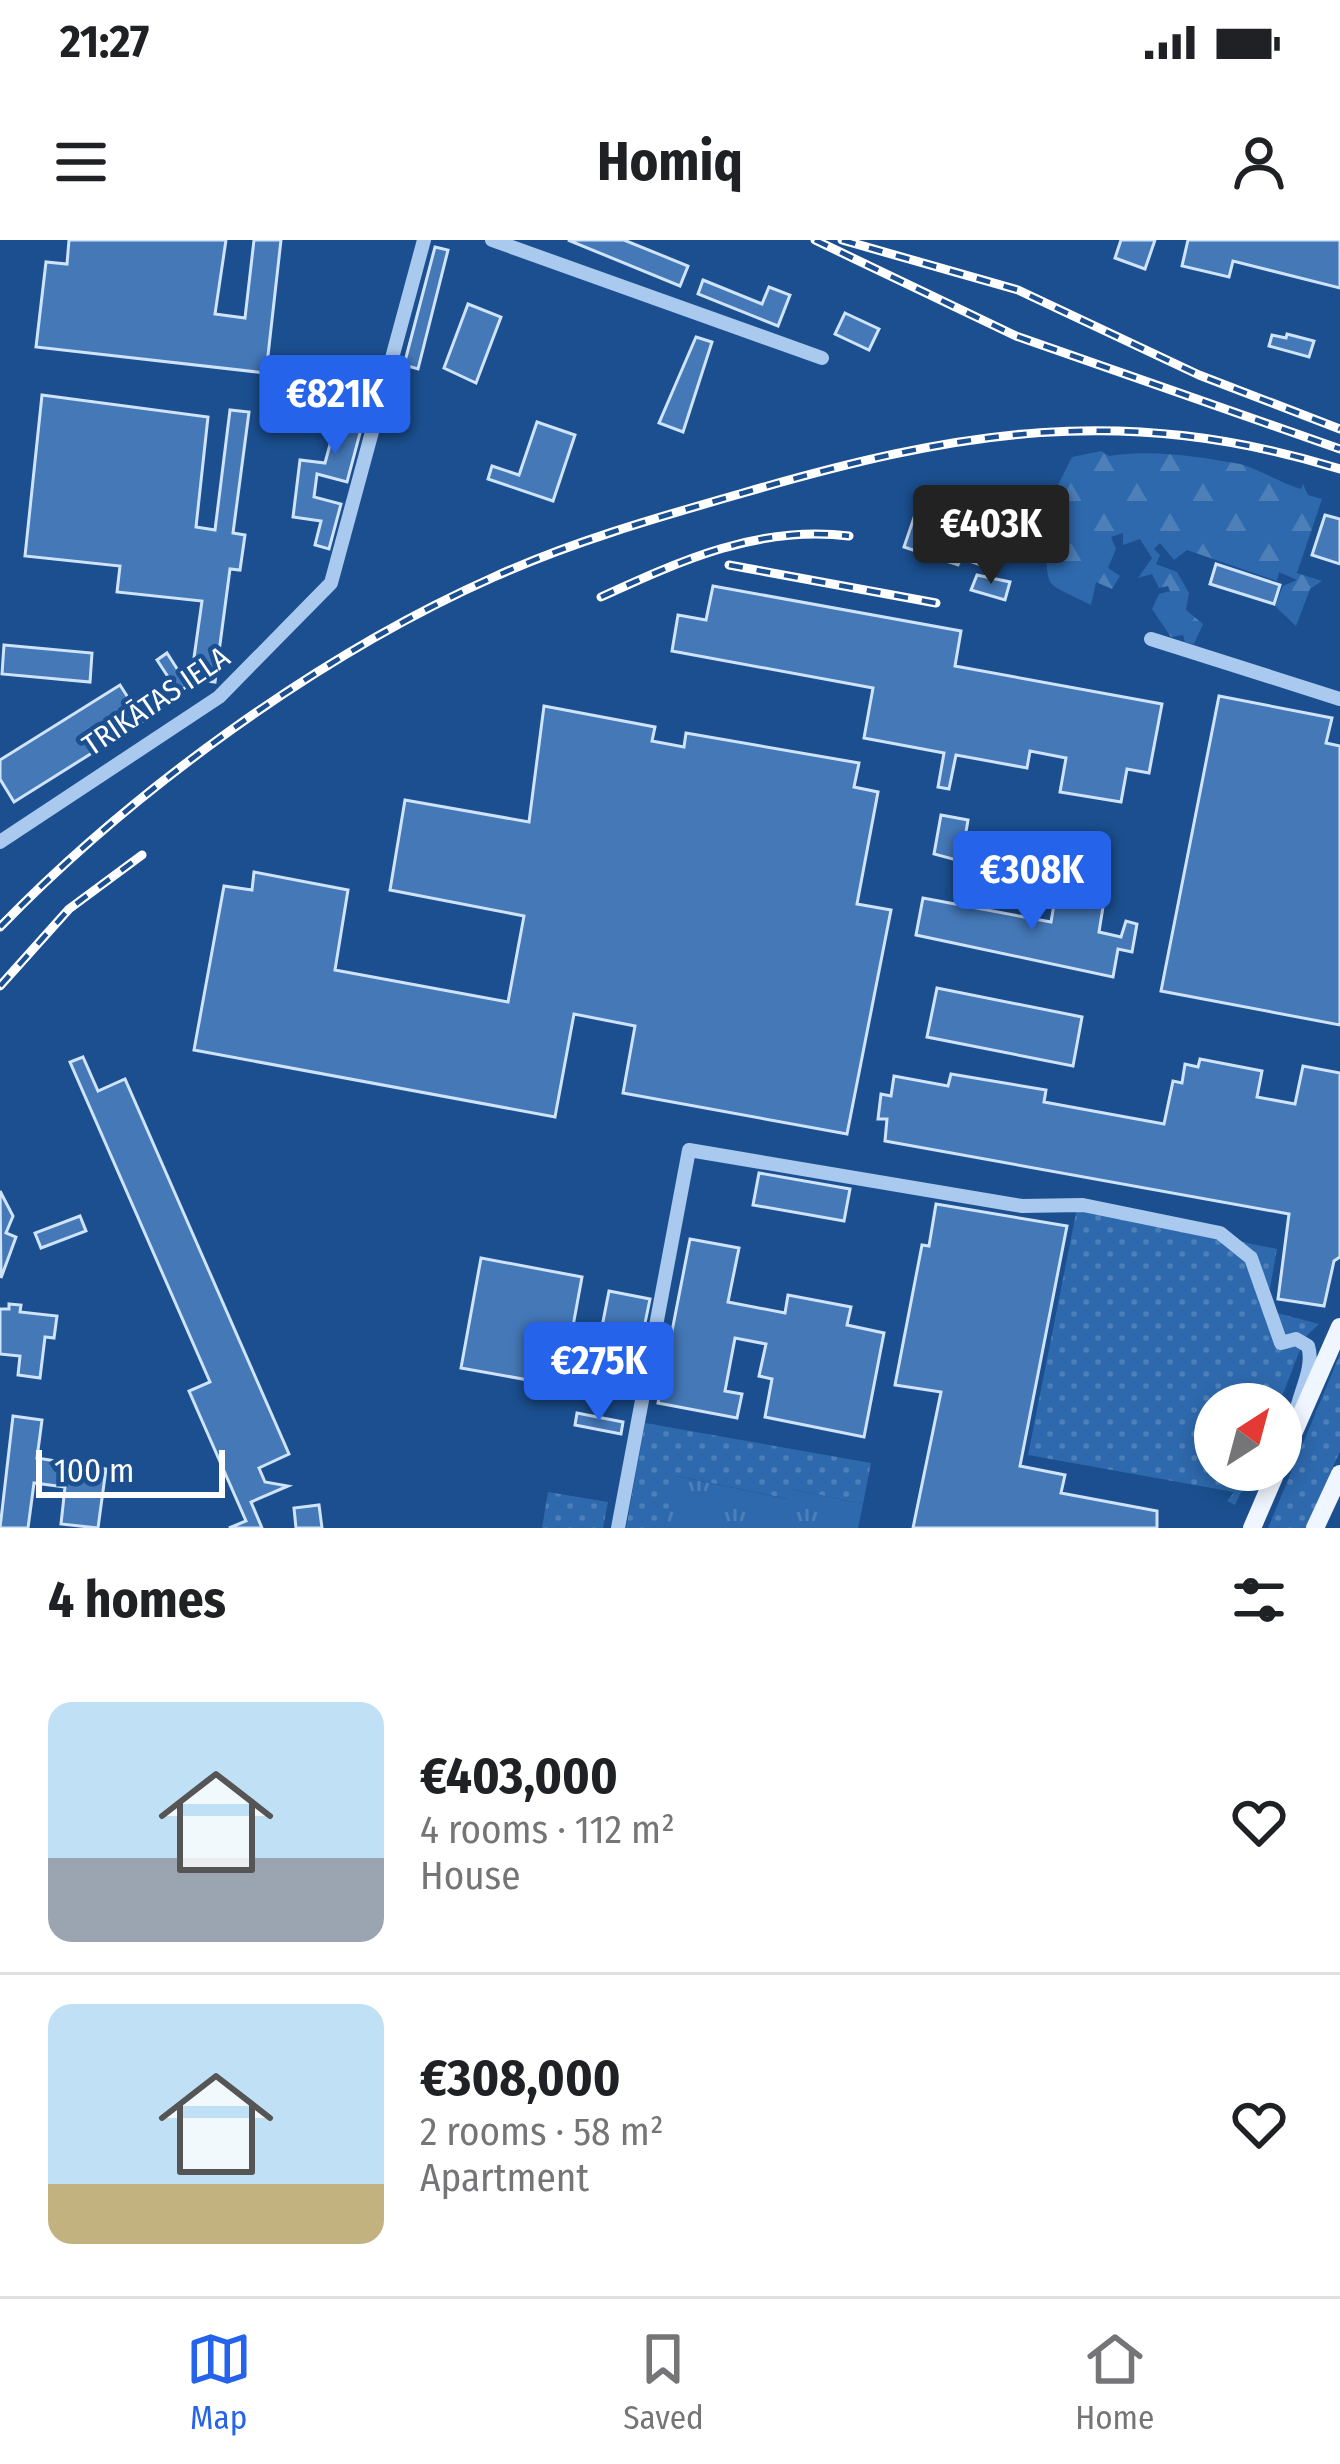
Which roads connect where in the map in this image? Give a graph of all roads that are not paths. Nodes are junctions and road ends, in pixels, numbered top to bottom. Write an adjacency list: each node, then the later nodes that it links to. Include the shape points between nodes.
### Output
1 (424, 240): 7 (street, TRIKĀTAS IELA, via 331,583 219,697)
2 (492, 240): 3 (street)
3 (540, 246): 4 (street)
4 (822, 358)
5 (1151, 639): 6 (street)
6 (1340, 698)
7 (0, 842)
8 (1340, 1327): 10 (main road)
9 (1302, 1383): 13 (street, via 1308,1346 1281,1343 1251,1258 1220,1233 1083,1205 1022,1207 689,1150)
10 (1302, 1411)
11 (1340, 1474): 15 (main road)
12 (1268, 1491): 14 (main road)
13 (618, 1528)
14 (1252, 1528)
15 (1316, 1528)

